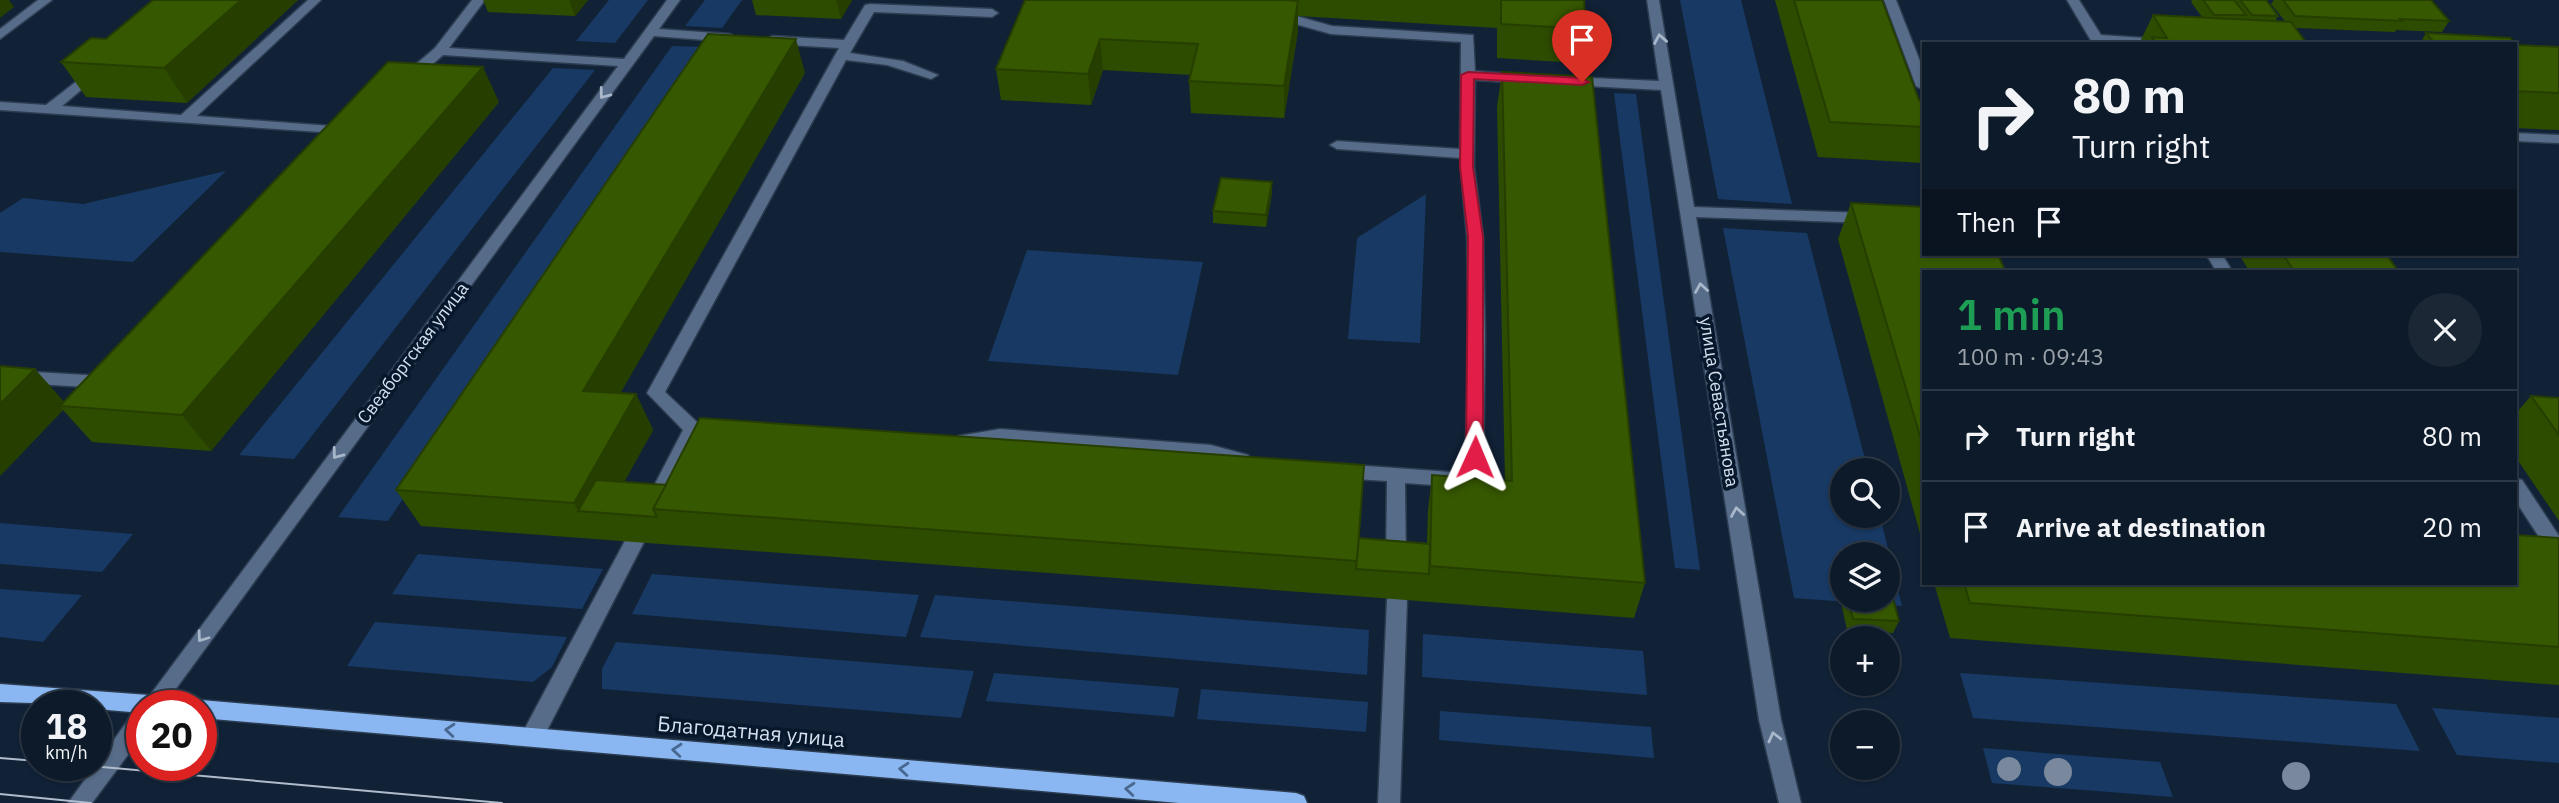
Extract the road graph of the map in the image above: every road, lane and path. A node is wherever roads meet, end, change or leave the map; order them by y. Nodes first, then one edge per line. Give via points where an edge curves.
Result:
1 (46, 0) edge
2 (315, 0) edge
3 (480, 0) edge
4 (674, 0) edge
5 (1653, 0) edge
6 (1890, 0) edge
7 (2073, 0) edge
8 (1260, 8) edge
9 (992, 13) dead end
10 (650, 32) junction
11 (0, 35) edge
12 (2098, 41) edge
13 (2123, 42) edge
14 (845, 50) junction
15 (440, 51) junction
16 (110, 59) edge
17 (627, 63) junction
18 (931, 75) dead end
19 (1468, 75) junction
20 (1922, 83) edge
21 (1668, 86) junction
22 (399, 87) edge
23 (0, 106) edge
24 (50, 109) junction
25 (184, 120) junction
26 (2517, 137) edge
27 (2559, 139) edge
28 (336, 144) edge
29 (1337, 145) dead end
30 (1468, 154) junction
31 (1689, 212) junction
32 (1883, 219) edge
33 (112, 374) edge
34 (0, 376) edge
35 (693, 429) junction
36 (733, 432) edge
37 (949, 443) edge
38 (1262, 466) edge
39 (1317, 470) edge
40 (1396, 475) junction
41 (2517, 488) edge
42 (650, 511) edge
43 (634, 542) edge
44 (2559, 552) edge
45 (2537, 560) edge
46 (2559, 562) edge
47 (1396, 569) edge
48 (1396, 600) edge
49 (163, 690) edge
50 (0, 693) edge
51 (126, 703) edge
52 (217, 710) edge
53 (531, 737) junction
54 (126, 740) edge
55 (79, 803) edge
56 (1296, 803) edge
57 (1389, 803) edge
58 (1790, 803) edge

1 - 11 street
2 - 25 street
3 - 15 street
4 - 10 street, Свеаборгская улица
21 -> 5 street, улица Севастьянова
6 - 20 street
7 - 12 street
8 - 19 street via 1331,30 1468,38
9 - 14 street via 870,8
10 - 14 street
10 - 17 street, Свеаборгская улица
12 - 13 street
14 - 18 street
14 - 35 street via 656,393
15 - 17 street
15 - 22 street
16 - 24 street
17 -> 49 street, Свеаборгская улица
19 - 21 street
19 - 30 street
21 - 31 street, улица Севастьянова
23 - 24 street
24 - 25 street
25 - 28 street via 354,126
26 - 27 street
29 - 30 street
30 - 40 street via 1475,237 1474,481
31 - 32 street
58 -> 31 street, улица Севастьянова via 1770,720
33 - 34 street via 104,383
35 - 36 street
35 - 42 street
37 - 38 street via 1000,436 1210,452
39 - 40 street
40 - 47 street
41 - 44 street
43 - 53 street
45 - 46 street
48 - 57 street
50 - 51 main road
53 -> 52 main road, Благодатная улица
56 -> 53 main road, Благодатная улица
54 - 55 street

